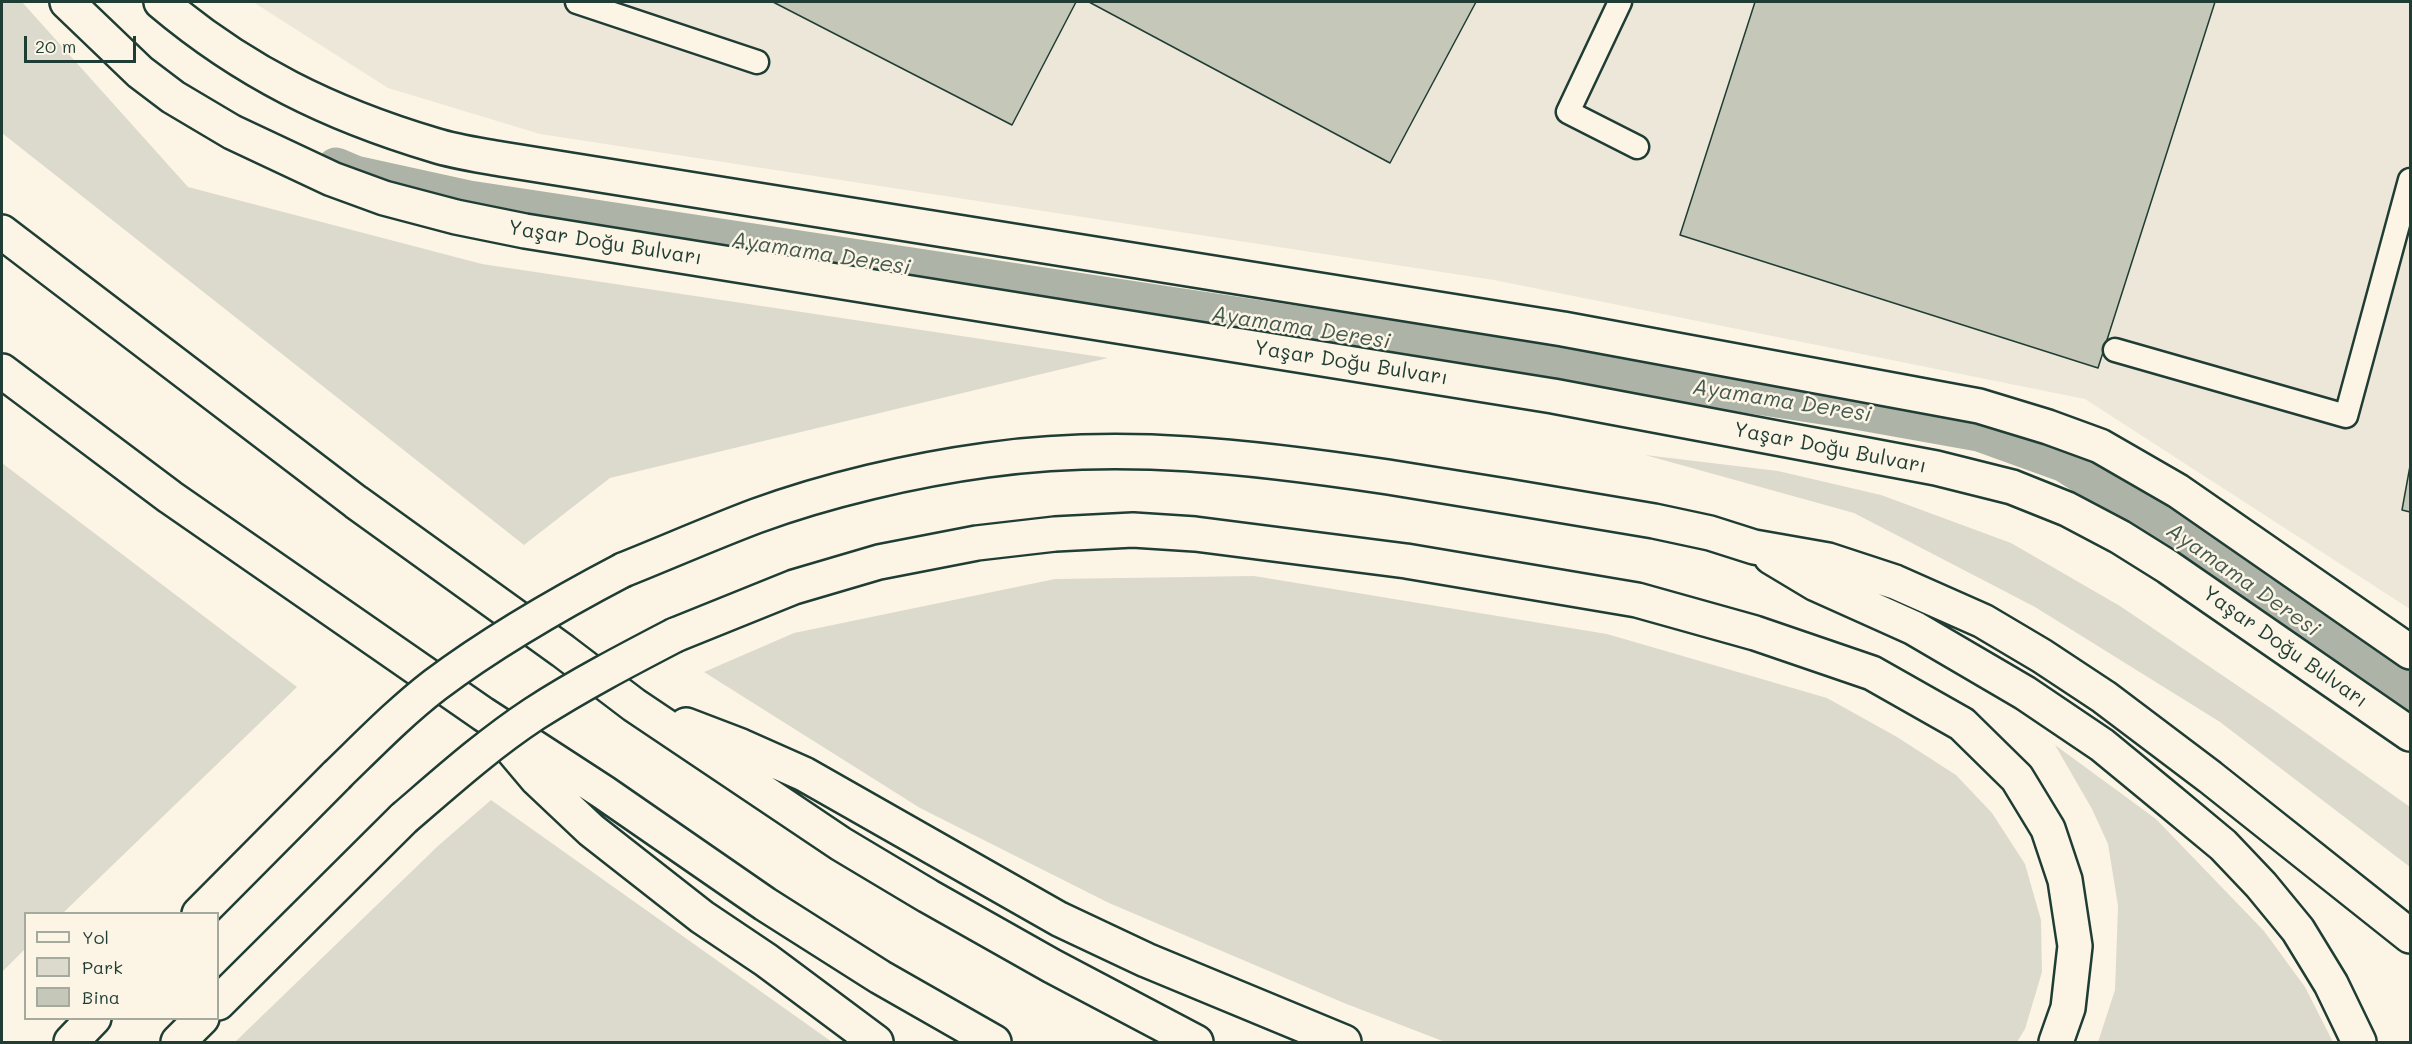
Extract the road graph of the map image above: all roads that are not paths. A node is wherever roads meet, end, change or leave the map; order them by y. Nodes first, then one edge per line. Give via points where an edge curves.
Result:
1 (67, 2) edge
2 (161, 2) edge
3 (577, 2) edge
4 (1620, 2) edge
5 (757, 62) dead end
6 (1637, 147) dead end
7 (2410, 180) edge
8 (2, 232) edge
9 (2115, 350) dead end
10 (2, 371) edge
11 (1754, 547) junction
12 (2410, 652) edge
13 (634, 705) junction
14 (483, 714) junction
15 (2410, 734) edge
16 (201, 912) edge
17 (2410, 936) edge
18 (219, 1002) edge
19 (92, 1020) edge
20 (200, 1020) edge
21 (71, 1042) edge
22 (178, 1042) edge
23 (876, 1042) edge
24 (994, 1042) edge
25 (1196, 1042) edge
26 (1344, 1042) edge
27 (2056, 1042) edge
28 (2359, 1042) edge

1 - 15 main road, Yaşar Doğu Bulvarı via 140,72 232,132 332,179 456,217 1553,396 1936,468 2012,487 2067,509 2120,537
2 - 12 main road via 266,77 368,124 436,146 1563,329 1989,409 2100,446 2178,491
3 - 5 lane
4 - 6 lane via 1568,112
7 - 9 lane via 2346,416
8 - 13 main road via 356,502
10 - 14 main road via 170,497
11 - 16 main road, bridge via 1654,521 1286,462 1137,450 987,460 901,476 757,516 624,570 490,646 393,720
11 - 17 main road via 1828,560 1895,582 1983,621 2104,698
11 - 28 main road via 1816,584 1914,628 2025,693 2102,745 2223,845 2261,885 2298,930 2331,984
13 - 25 main road via 918,891
13 - 26 main road via 804,774 1059,919 1146,960
14 - 23 main road via 537,779 591,830 693,910
14 - 24 main road via 765,904 880,977
18 - 27 main road, bridge via 404,818 468,763 534,714 675,635 794,587 879,562 977,543 1133,530 1195,534 1406,561 1637,600 1755,633 1872,673 1962,724 2017,778 2048,829 2065,880 2075,946 2068,1008
19 - 21 main road
20 - 22 main road

